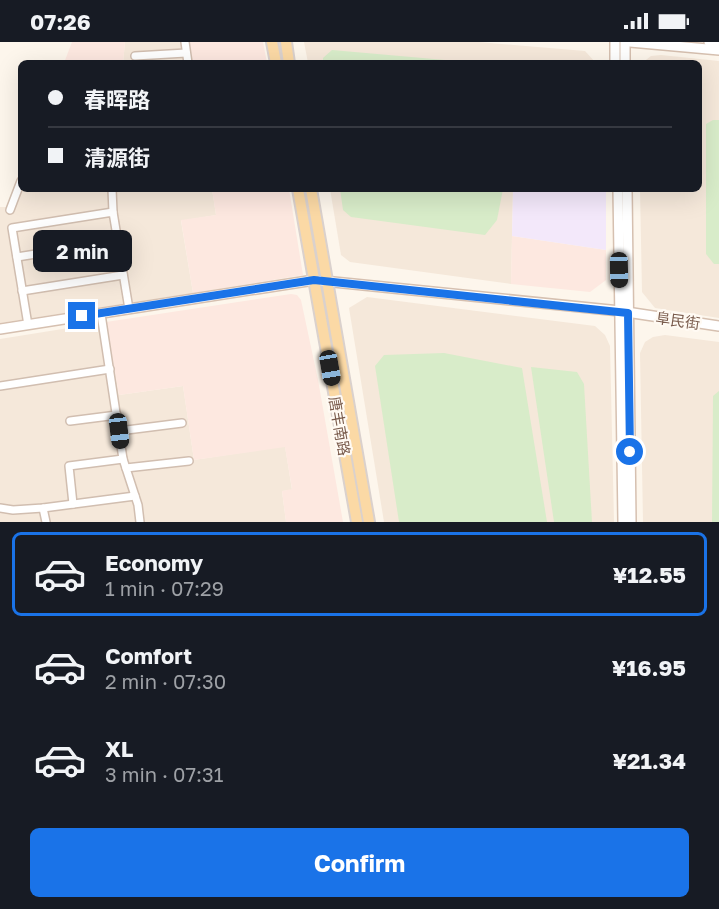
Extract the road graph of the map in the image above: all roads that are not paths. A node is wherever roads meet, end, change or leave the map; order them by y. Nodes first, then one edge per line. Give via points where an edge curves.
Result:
1 (185, 42) edge
2 (272, 42) edge
3 (286, 42) edge
4 (615, 42) edge
5 (627, 42) edge
6 (709, 42) edge
7 (719, 43) edge
8 (719, 50) edge
9 (186, 53) junction
10 (135, 56) dead end
11 (187, 60) edge
12 (275, 60) edge
13 (289, 60) edge
14 (615, 60) edge
15 (625, 60) edge
16 (18, 189) edge
17 (112, 192) edge
18 (299, 192) edge
19 (312, 192) edge
20 (618, 192) edge
21 (627, 192) edge
22 (10, 210) dead end
23 (113, 212) junction
24 (118, 241) junction
25 (16, 257) junction
26 (123, 275) junction
27 (314, 280) junction
28 (327, 280) junction
29 (22, 291) junction
30 (129, 309) junction
31 (624, 312) junction
32 (101, 314) junction
33 (28, 325) junction
34 (719, 326) edge
35 (0, 329) edge
36 (110, 369) junction
37 (0, 386) edge
38 (117, 415) junction
39 (70, 421) dead end
40 (182, 423) dead end
41 (119, 431) junction
42 (123, 459) junction
43 (189, 461) dead end
44 (126, 468) junction
45 (135, 496) junction
46 (74, 504) junction
47 (0, 508) edge
48 (43, 508) junction
49 (46, 522) edge
50 (140, 522) edge
51 (357, 522) edge
52 (369, 522) edge
53 (623, 522) edge
54 (631, 522) edge

1 - 9 street
2 - 12 main road
3 - 13 main road
4 - 14 street
5 - 8 street
5 - 15 street
6 - 7 street
9 - 10 street
9 - 11 street
16 - 22 street
17 - 23 street
18 - 27 main road, 唐丰南路
19 - 28 main road, 唐丰南路
20 - 31 street
21 - 31 street
23 - 24 street
23 - 25 street via 12,228
24 - 25 street
24 - 26 street
25 - 29 street
26 - 29 street
26 - 30 street
27 - 28 street, 阜民街
27 - 30 street, 阜民街
27 - 51 main road, 唐丰南路
28 - 31 street, 阜民街
28 - 52 main road, 唐丰南路
29 - 33 street
30 - 32 street, 阜民街
31 - 34 street, 阜民街
31 - 53 street
31 - 54 street
32 - 33 street, 阜民街
32 - 36 street
33 - 35 street, 阜民街
36 - 37 street
36 - 38 street
38 - 39 street
38 - 41 street
40 - 41 street
41 - 42 street
42 - 44 street
42 - 46 street via 69,466
43 - 44 street
44 - 45 street
45 - 46 street
45 - 50 street
46 - 48 street
47 - 48 street
48 - 49 street

